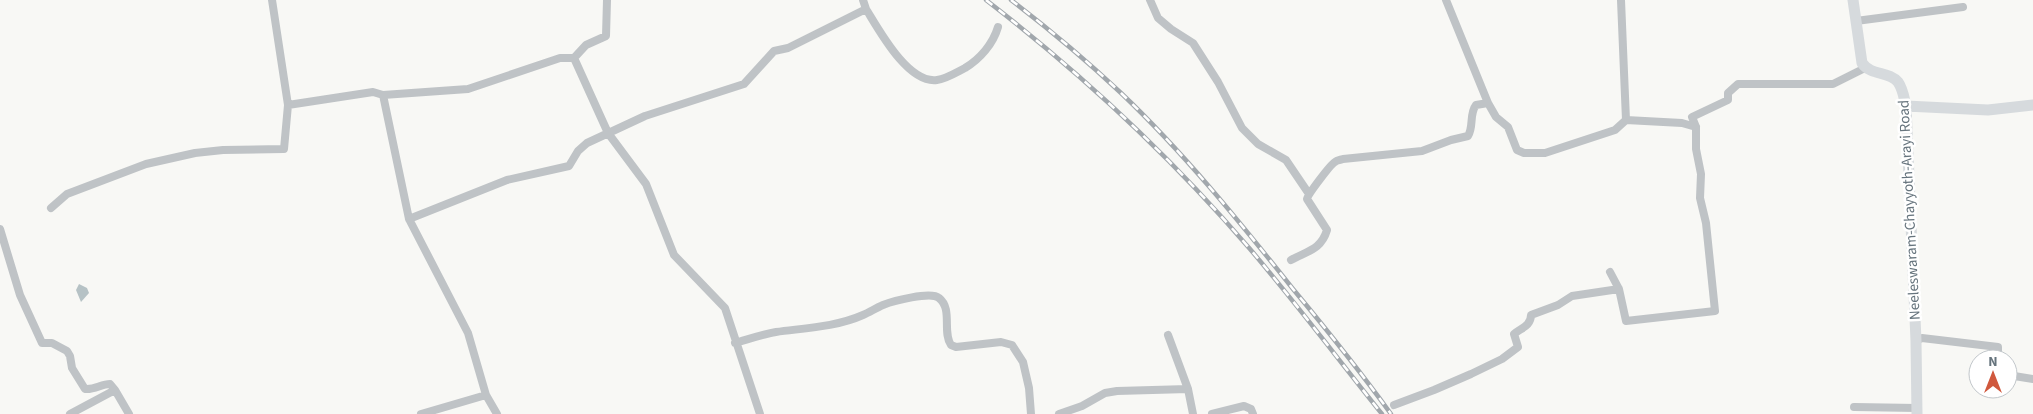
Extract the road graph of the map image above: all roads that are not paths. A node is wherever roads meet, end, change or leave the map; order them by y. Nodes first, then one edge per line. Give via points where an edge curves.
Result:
1 (272, 0) edge
2 (607, 0) edge
3 (863, 0) edge
4 (1150, 0) edge
5 (1446, 0) edge
6 (1621, 0) edge
7 (1853, 0) edge
8 (1964, 7) dead end
9 (866, 9) junction
10 (1856, 21) junction
11 (998, 27) dead end
12 (574, 58) junction
13 (1866, 68) junction
14 (383, 96) junction
15 (1488, 103) junction
16 (288, 105) junction
17 (2033, 105) edge
18 (1906, 106) junction
19 (1626, 120) junction
20 (1696, 126) junction
21 (608, 134) junction
22 (1309, 194) junction
23 (51, 208) dead end
24 (409, 219) junction
25 (0, 230) edge
26 (1291, 260) dead end
27 (1610, 272) dead end
28 (1619, 289) junction
29 (1168, 335) dead end
30 (1916, 341) junction
31 (735, 342) junction
32 (1998, 349) edge
33 (2018, 377) edge
34 (2033, 379) edge
35 (1188, 389) junction
36 (116, 390) junction
37 (486, 395) junction
38 (1394, 405) dead end
39 (1854, 407) dead end
40 (1917, 411) edge
41 (70, 414) edge
42 (129, 414) edge
43 (421, 414) edge
44 (497, 414) edge
45 (760, 414) edge
46 (1031, 414) edge
47 (1059, 414) edge
48 (1192, 414) edge
49 (1212, 414) edge
50 (1253, 414) edge

1 - 16 street
2 - 12 street via 606,36 586,44
3 - 9 street
4 - 22 street via 1158,18 1193,43 1242,128 1258,144 1286,160
5 - 15 street
6 - 19 street
7 - 10 main road
8 - 10 street
9 - 11 street via 908,67 918,77 936,80 976,61 996,36
9 - 21 street via 788,48 774,51 744,84 645,116
10 - 13 main road via 1861,59
12 - 14 street via 560,58 468,89
12 - 21 street
13 - 18 main road, Neeleswaram-Chayyoth-Arayi Road via 1899,83
13 - 20 street via 1833,84 1738,84 1728,93 1728,100 1692,117
14 - 16 street via 373,92
14 - 24 street
15 - 19 street via 1496,117 1508,127 1517,150 1524,153 1545,153 1615,130
15 - 22 street via 1472,109 1472,130 1468,136 1422,151 1334,162
16 - 23 street via 284,150 213,151 146,164 67,194
17 - 18 main road via 1988,110
18 - 30 main road, Neeleswaram-Chayyoth-Arayi Road
19 - 20 street
20 - 28 street via 1700,198 1706,223 1715,311 1626,321
21 - 24 street via 587,143 570,166 507,180
21 - 31 street via 642,176 674,255 725,308
22 - 26 street via 1307,199 1327,230 1318,247
24 - 37 street via 468,333
25 - 36 street via 20,295 42,343 52,342 67,351 72,368 85,389 94,390 110,384
27 - 28 street
28 - 38 street via 1572,296 1531,315 1527,326 1514,334 1518,347 1502,359
29 - 35 street
30 - 32 street via 1922,338
30 - 40 main road, Neeleswaram-Chayyoth-Arayi Road
31 - 45 street
31 - 46 street via 845,321 885,304 930,294 944,305 951,345 1001,342 1012,345 1023,362
33 - 34 street
35 - 47 street via 1105,393
35 - 48 street
36 - 41 street
36 - 42 street
37 - 43 street
37 - 44 street
39 - 40 street
49 - 50 street via 1244,406

